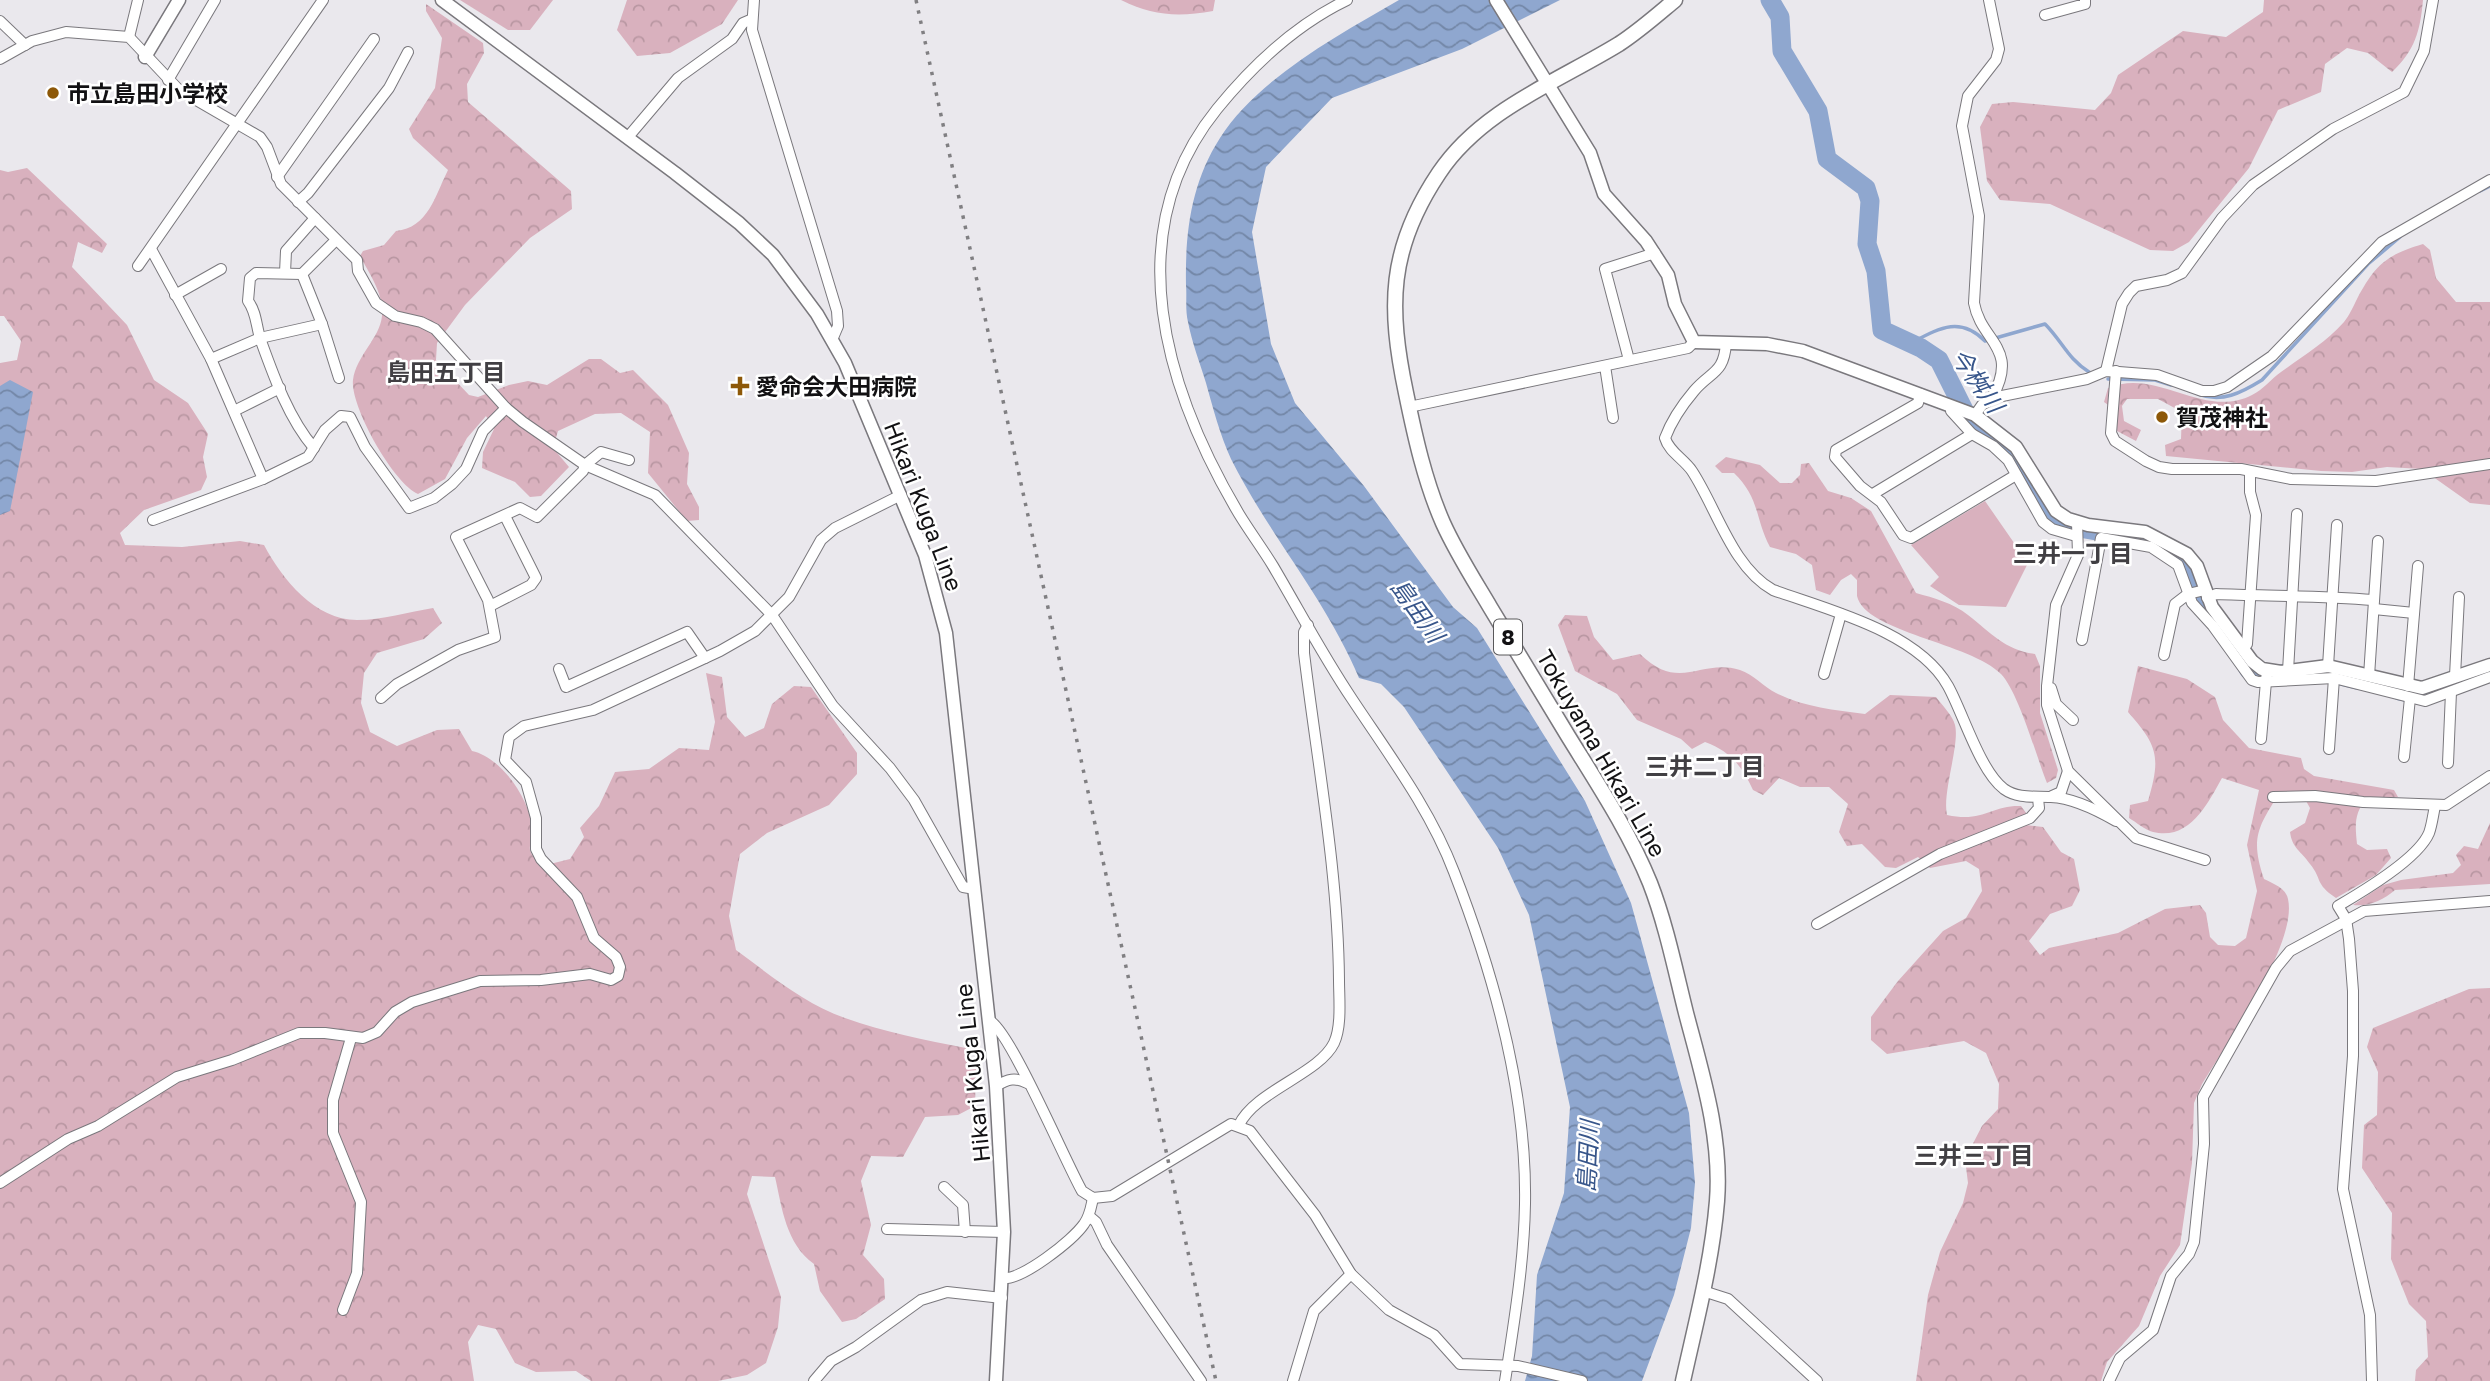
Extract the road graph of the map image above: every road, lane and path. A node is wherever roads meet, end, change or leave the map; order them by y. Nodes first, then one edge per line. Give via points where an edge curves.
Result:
1 (138, 0) edge
2 (179, 0) edge
3 (215, 0) edge
4 (323, 0) edge
5 (442, 0) edge
6 (754, 0) edge
7 (1347, 0) edge
8 (1496, 0) edge
9 (1675, 0) edge
10 (1989, 0) edge
11 (2085, 0) edge
12 (2433, 0) edge
13 (2045, 15) dead end
14 (750, 20) junction
15 (0, 21) edge
16 (128, 37) junction
17 (374, 39) dead end
18 (25, 45) junction
19 (408, 52) dead end
20 (145, 57) junction
21 (0, 59) edge
22 (1546, 77) junction
23 (168, 80) junction
24 (238, 122) junction
25 (628, 137) junction
26 (277, 177) junction
27 (2490, 180) edge
28 (298, 202) junction
29 (315, 218) junction
30 (335, 240) junction
31 (151, 249) junction
32 (1655, 253) junction
33 (138, 266) dead end
34 (221, 269) dead end
35 (285, 273) junction
36 (302, 274) junction
37 (176, 295) junction
38 (322, 324) junction
39 (260, 338) junction
40 (832, 340) junction
41 (1693, 342) junction
42 (1726, 343) junction
43 (211, 359) junction
44 (1629, 360) junction
45 (1605, 366) junction
46 (2111, 371) junction
47 (339, 379) dead end
48 (280, 388) junction
49 (1920, 394) junction
50 (1992, 398) junction
51 (1951, 406) junction
52 (1409, 407) junction
53 (506, 408) junction
54 (234, 411) junction
55 (1975, 415) junction
56 (1613, 418) dead end
57 (1972, 434) junction
58 (314, 448) junction
59 (629, 460) dead end
60 (2490, 464) edge
61 (585, 465) junction
62 (2250, 472) junction
63 (2016, 475) junction
64 (263, 479) junction
65 (1873, 494) junction
66 (901, 495) junction
67 (2297, 513) dead end
68 (505, 516) junction
69 (153, 520) dead end
70 (2077, 522) junction
71 (2337, 525) dead end
72 (2076, 536) junction
73 (2378, 541) dead end
74 (2078, 555) junction
75 (2098, 558) junction
76 (2418, 566) dead end
77 (2188, 594) junction
78 (2206, 594) junction
79 (2251, 596) junction
80 (2291, 596) junction
81 (2333, 597) junction
82 (2459, 597) dead end
83 (2374, 605) junction
84 (489, 606) junction
85 (2414, 613) junction
86 (1841, 614) junction
87 (772, 615) junction
88 (1308, 625) junction
89 (2082, 640) dead end
90 (2244, 648) junction
91 (2164, 655) dead end
92 (705, 658) junction
93 (2490, 665) edge
94 (559, 669) dead end
95 (2288, 671) junction
96 (2331, 672) junction
97 (1824, 674) dead end
98 (2369, 676) junction
99 (2455, 676) junction
100 (2266, 677) junction
101 (2490, 677) edge
102 (2047, 686) junction
103 (2409, 692) junction
104 (2451, 692) junction
105 (381, 698) dead end
106 (2073, 720) dead end
107 (2261, 739) dead end
108 (2329, 749) dead end
109 (2404, 757) dead end
110 (2448, 763) dead end
111 (2068, 771) junction
112 (2490, 776) edge
113 (2052, 797) junction
114 (2273, 797) dead end
115 (2038, 798) junction
116 (2435, 806) junction
117 (2116, 821) junction
118 (2205, 860) dead end
119 (975, 889) junction
120 (2490, 901) edge
121 (2346, 919) junction
122 (1817, 924) dead end
123 (990, 1021) junction
124 (351, 1038) junction
125 (1028, 1083) junction
126 (996, 1086) junction
127 (1239, 1125) junction
128 (0, 1183) edge
129 (944, 1187) dead end
130 (1093, 1198) junction
131 (1089, 1216) junction
132 (887, 1229) dead end
133 (1004, 1231) junction
134 (965, 1232) junction
135 (1351, 1274) junction
136 (1003, 1278) junction
137 (1703, 1291) junction
138 (1002, 1298) junction
139 (343, 1310) dead end
140 (1513, 1365) junction
141 (814, 1381) edge
142 (996, 1381) edge
143 (1201, 1381) edge
144 (1293, 1381) edge
145 (1505, 1381) edge
146 (1582, 1381) edge
147 (1683, 1381) edge
148 (1817, 1381) edge
149 (2109, 1381) edge
150 (2372, 1381) edge

1 - 16 street
2 - 20 main road
3 - 23 street
4 - 24 street
5 - 25 main road, Hikari Kuga Line
6 - 14 street
7 - 88 street via 1270,54 1206,123 1172,190 1160,264 1168,351 1194,425 1239,513
8 - 22 main road
9 - 22 main road, Tokuyama Hikari Line / 8 via 1621,42
10 - 50 street via 1999,50 1968,96 1962,126 1979,216 1976,316 1999,346 2002,362
11 - 13 street via 2085,4
12 - 46 street via 2424,51 2404,92 2333,130 2253,185 2182,273 2136,286 2122,304
14 - 25 street via 732,39 678,78
14 - 40 street via 837,311 838,326
15 - 18 street
16 - 18 street via 66,32
16 - 20 street
17 - 26 street
18 - 21 street
19 - 28 street via 389,88
20 - 23 street
22 - 32 main road via 1590,153 1604,194
22 - 52 main road, Tokuyama Hikari Line / 8 via 1464,143 1441,168 1405,237 1393,304
23 - 24 street
24 - 26 street via 260,137
24 - 31 street
25 - 40 main road, Hikari Kuga Line via 773,255
26 - 28 street
27 - 46 street via 2382,242 2272,356 2227,387 2202,391 2157,375
28 - 29 street
29 - 30 street
29 - 35 street via 286,251
30 - 36 street
30 - 53 street via 357,260 358,271 376,303 395,316 435,329
31 - 33 street
31 - 37 street
32 - 41 main road
32 - 44 street via 1605,269
34 - 37 street
35 - 36 street
35 - 39 street via 256,273 250,278 248,301 254,308
36 - 38 street
37 - 43 street
38 - 39 street
38 - 47 street
39 - 43 street
39 - 48 street
40 - 66 main road, Hikari Kuga Line
41 - 42 main road
41 - 44 street via 1688,348
42 - 49 main road via 1803,351
42 - 86 street via 1719,371 1692,394 1668,430 1667,446 1691,469 1741,560 1764,584
43 - 54 street
44 - 45 street
45 - 52 street
45 - 56 street
46 - 50 street
46 - 62 street via 2115,441 2159,467
48 - 54 street
48 - 58 street via 302,435
49 - 51 main road
49 - 65 street via 1917,403 1836,450 1835,457
50 - 55 street
51 - 55 main road
51 - 57 street
52 - 137 main road, Tokuyama Hikari Line / 8 via 1443,523 1621,824 1654,896 1711,1112 1716,1150 1717,1198
53 - 58 street via 483,432 466,469 453,484 409,508 365,447 350,417 341,416
53 - 61 street
54 - 64 street
55 - 70 main road via 2016,447 2056,511
57 - 63 street via 1993,446
57 - 65 street
58 - 64 street via 308,457
59 - 61 street via 601,452
60 - 62 street via 2376,481 2291,479
61 - 68 street via 537,517 520,508
61 - 87 street via 655,495
62 - 79 street via 2256,515
63 - 65 street via 1911,538 1903,536
63 - 72 street via 2043,522
64 - 69 street
66 - 87 street via 835,528 821,540 789,597
66 - 119 main road, Hikari Kuga Line via 931,574 946,633
67 - 80 street
68 - 84 street via 536,578
68 - 84 street via 456,537
70 - 72 street
70 - 78 main road via 2145,532 2177,546 2197,566
71 - 81 street
72 - 74 street
73 - 83 street
74 - 75 street
74 - 102 street via 2056,605
75 - 77 street via 2101,538 2151,547 2178,565
75 - 89 street
76 - 85 street
77 - 78 street
77 - 91 street via 2175,604
77 - 100 street via 2252,680
78 - 79 street
78 - 90 main road
79 - 80 street
79 - 90 street
80 - 81 street
80 - 95 street
81 - 83 street
81 - 96 street
82 - 99 street
83 - 85 street
83 - 98 street
84 - 105 street via 495,637 458,650
85 - 103 street
86 - 97 street
86 - 115 street via 1926,656 1947,684 1989,770 2004,789
87 - 92 street via 755,631
87 - 119 street via 833,706 914,800 963,887
88 - 127 street via 1304,653 1339,922 1335,1041 1304,1071 1245,1112
88 - 140 street via 1436,833 1465,904 1505,1035 1516,1092 1525,1206
90 - 100 main road
92 - 94 street via 687,632 566,687
92 - 124 street via 593,710 516,729 505,750 509,766 526,782 541,859 577,897 594,938 616,957 618,976 611,980 571,974 541,980 480,981 412,1002 377,1032
93 - 99 main road
95 - 96 main road
95 - 100 main road
96 - 98 main road
96 - 100 street via 2316,677
96 - 103 street
96 - 108 street
98 - 103 main road
99 - 103 main road
100 - 107 street
101 - 104 street
102 - 106 street via 2056,704
102 - 111 street via 2047,705
103 - 104 street via 2425,701
103 - 109 street
104 - 110 street
111 - 113 street via 2061,792
111 - 117 street
112 - 116 street via 2457,801
113 - 115 street
113 - 117 street
114 - 116 street
115 - 122 street via 2039,808 2030,818 1940,854
116 - 121 street via 2428,835 2419,847 2338,906
117 - 118 street via 2136,838
119 - 123 main road, Hikari Kuga Line
120 - 121 street via 2389,907
121 - 149 street via 2290,951 2208,1084 2203,1097 2204,1143 2194,1242 2171,1276 2152,1330 2120,1358
121 - 150 street via 2353,1056 2343,1189 2370,1315
123 - 125 street via 997,1024
123 - 126 main road, Hikari Kuga Line
124 - 128 street via 299,1033 177,1077
124 - 139 street via 333,1100 334,1133 361,1202 357,1273
125 - 126 street via 1007,1080
125 - 130 street via 1082,1191
126 - 133 main road, Hikari Kuga Line
127 - 130 street via 1231,1124 1112,1196
127 - 135 street via 1250,1131 1315,1215
129 - 134 street via 963,1205
130 - 131 street
131 - 136 street via 1062,1245 1019,1275
131 - 143 street
132 - 134 street
133 - 134 street
133 - 136 main road, Hikari Kuga Line
135 - 140 street via 1389,1310 1428,1329 1460,1364
135 - 144 street via 1314,1311
136 - 138 main road, Hikari Kuga Line
137 - 147 main road, Tokuyama Hikari Line / 8
137 - 148 street via 1728,1299
138 - 141 street via 947,1292 921,1300 831,1361
138 - 142 main road, Hikari Kuga Line
140 - 145 street
140 - 146 street

